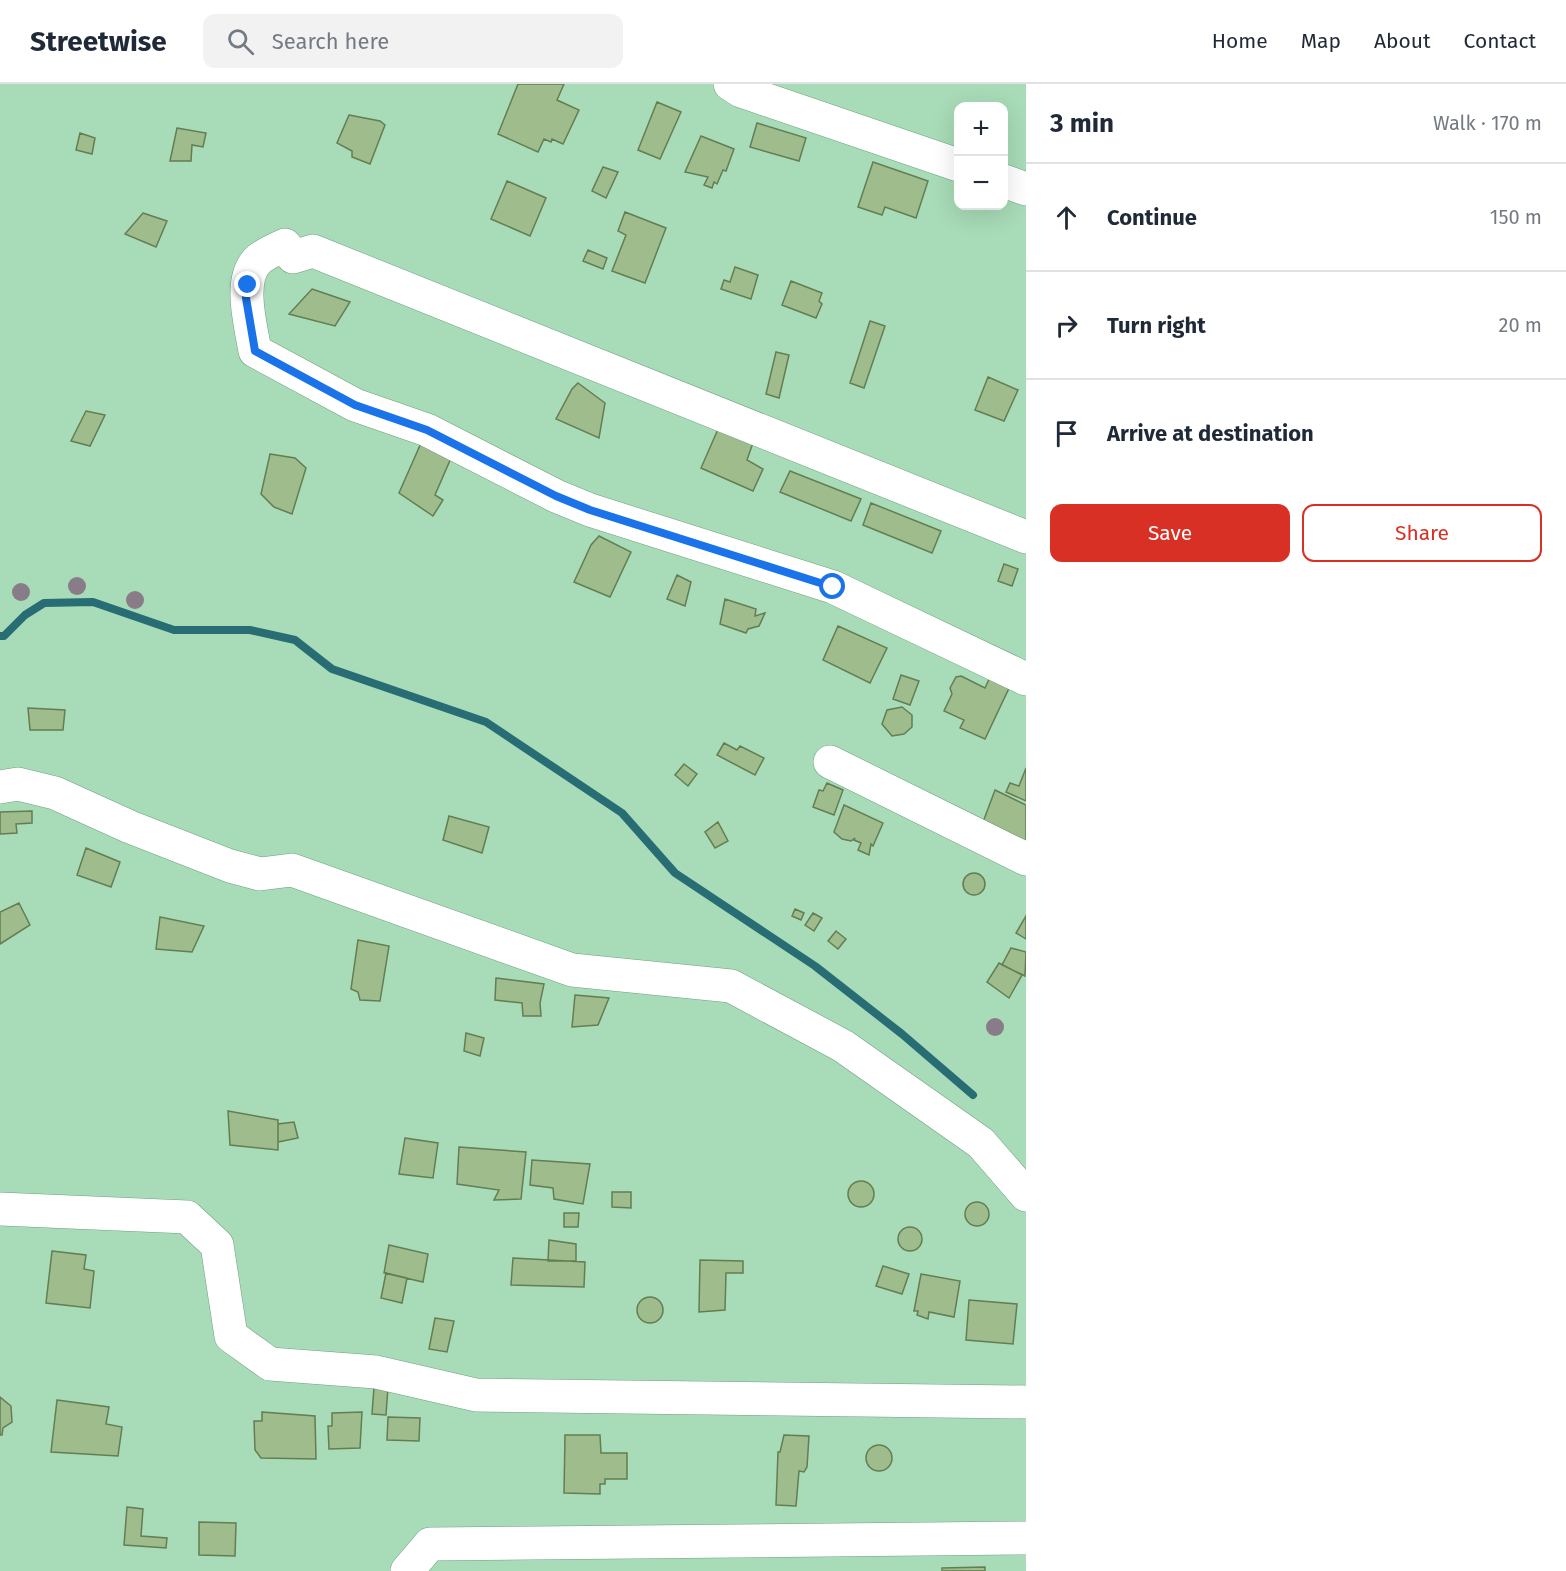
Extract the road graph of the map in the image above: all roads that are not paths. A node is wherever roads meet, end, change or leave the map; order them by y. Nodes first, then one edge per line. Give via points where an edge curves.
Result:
1 (730, 84) edge
2 (954, 164) edge
3 (1008, 182) edge
4 (1026, 189) edge
5 (1026, 537) edge
6 (1026, 679) edge
7 (830, 762) dead end
8 (0, 787) edge
9 (1026, 859) edge
10 (1026, 1195) edge
11 (0, 1209) edge
12 (1026, 1402) edge
13 (1026, 1538) edge
14 (407, 1571) edge

1 - 2 street via 741,92
3 - 4 street
5 - 6 street via 313,252 293,257 285,245 253,267 246,298 255,351 355,405 427,430 590,510 833,587
7 - 9 street
8 - 10 street via 18,784 55,793 230,866 260,874 292,870 572,970 731,986 843,1046 953,1123 981,1143
11 - 12 street via 187,1217 217,1245 231,1336 270,1364 376,1372 476,1395
13 - 14 street via 430,1544

